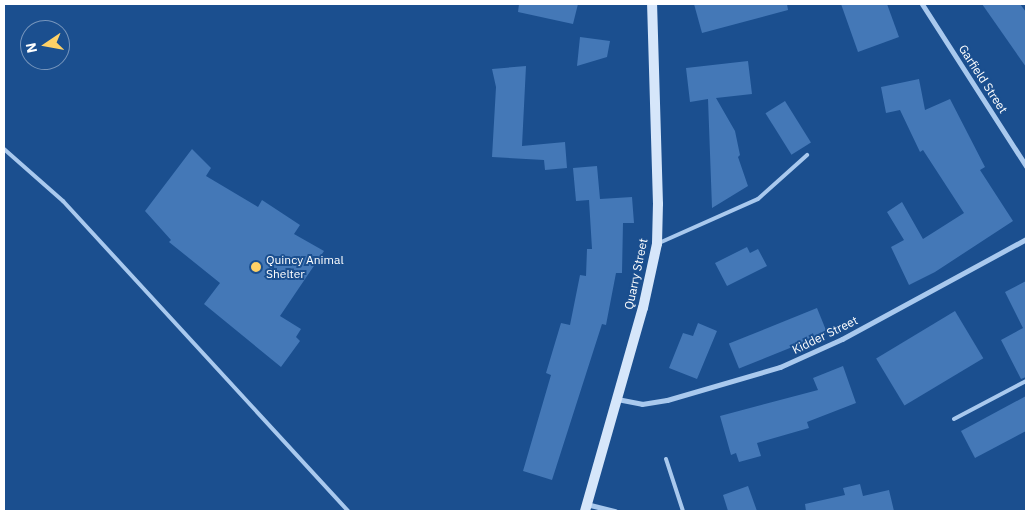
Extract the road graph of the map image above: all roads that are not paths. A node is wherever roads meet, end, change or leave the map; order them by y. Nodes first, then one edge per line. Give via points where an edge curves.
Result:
1 (652, 4) edge
2 (922, 4) edge
3 (4, 149) edge
4 (807, 155) dead end
5 (1026, 166) edge
6 (1026, 239) edge
7 (656, 244) junction
8 (1026, 381) edge
9 (616, 399) junction
10 (954, 419) dead end
11 (666, 459) dead end
12 (586, 508) edge
13 (348, 511) edge
14 (615, 511) edge
15 (683, 511) edge

1 - 7 main road, Quarry Street via 658,204
2 - 5 street, Garfield Street
3 - 13 lane via 63,201
4 - 7 lane via 758,199
6 - 9 street, Kidder Street via 842,339 780,367 667,400 642,404
7 - 9 main road, Quarry Street via 647,293
8 - 10 lane
9 - 12 main road, Quarry Street
11 - 15 lane
12 - 14 street

